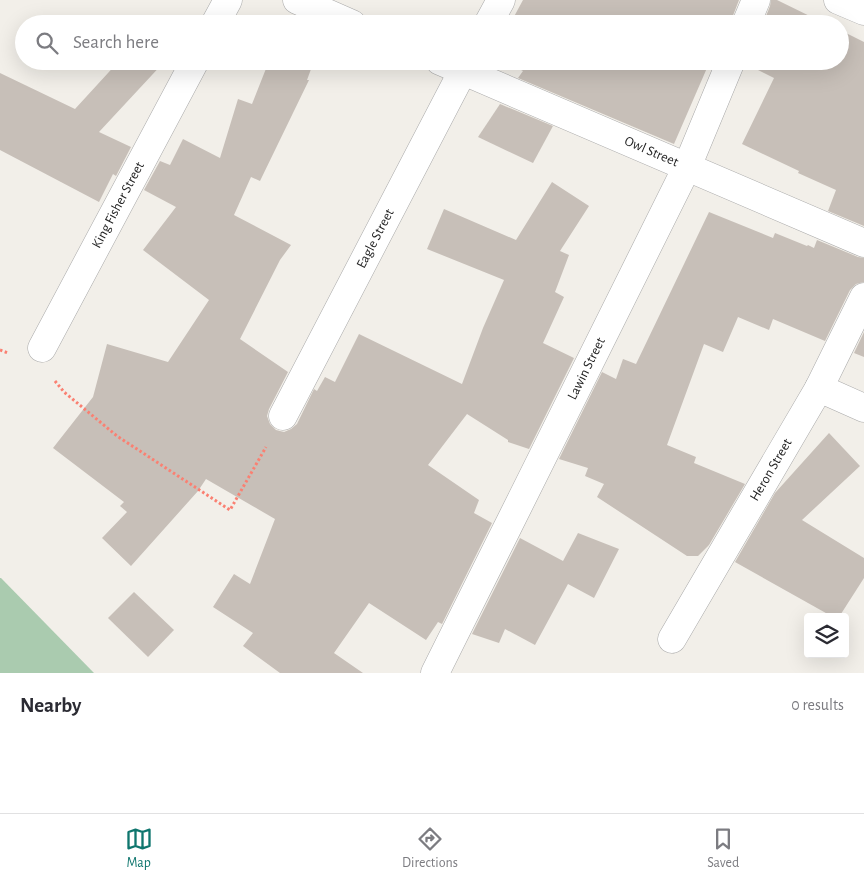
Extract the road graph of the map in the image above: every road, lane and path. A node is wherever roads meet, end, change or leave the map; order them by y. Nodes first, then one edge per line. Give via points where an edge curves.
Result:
1 (228, 0) edge
2 (297, 0) edge
3 (501, 0) edge
4 (756, 0) edge
5 (838, 0) edge
6 (864, 11) edge
7 (220, 15) edge
8 (331, 15) edge
9 (493, 15) edge
10 (750, 15) edge
11 (190, 70) edge
12 (455, 70) edge
13 (468, 70) edge
14 (727, 70) edge
15 (687, 167) junction
16 (864, 243) edge
17 (864, 296) edge
18 (42, 348) joint
19 (819, 388) junction
20 (864, 408) edge
21 (283, 416) joint
22 (672, 639) dead end
23 (435, 673) edge

1 - 7 street
2 - 8 street
3 - 9 street
4 - 10 street
5 - 6 street
11 - 18 street, King Fisher Street
12 - 21 street, Eagle Street
13 - 15 street, Owl Street
14 - 15 street, Lawin Street
15 - 16 street, Owl Street
15 - 23 street, Lawin Street
17 - 19 street, Heron Street
18 - 21 path via 42,365 64,392 117,436 230,510
19 - 20 street
19 - 22 street, Heron Street

